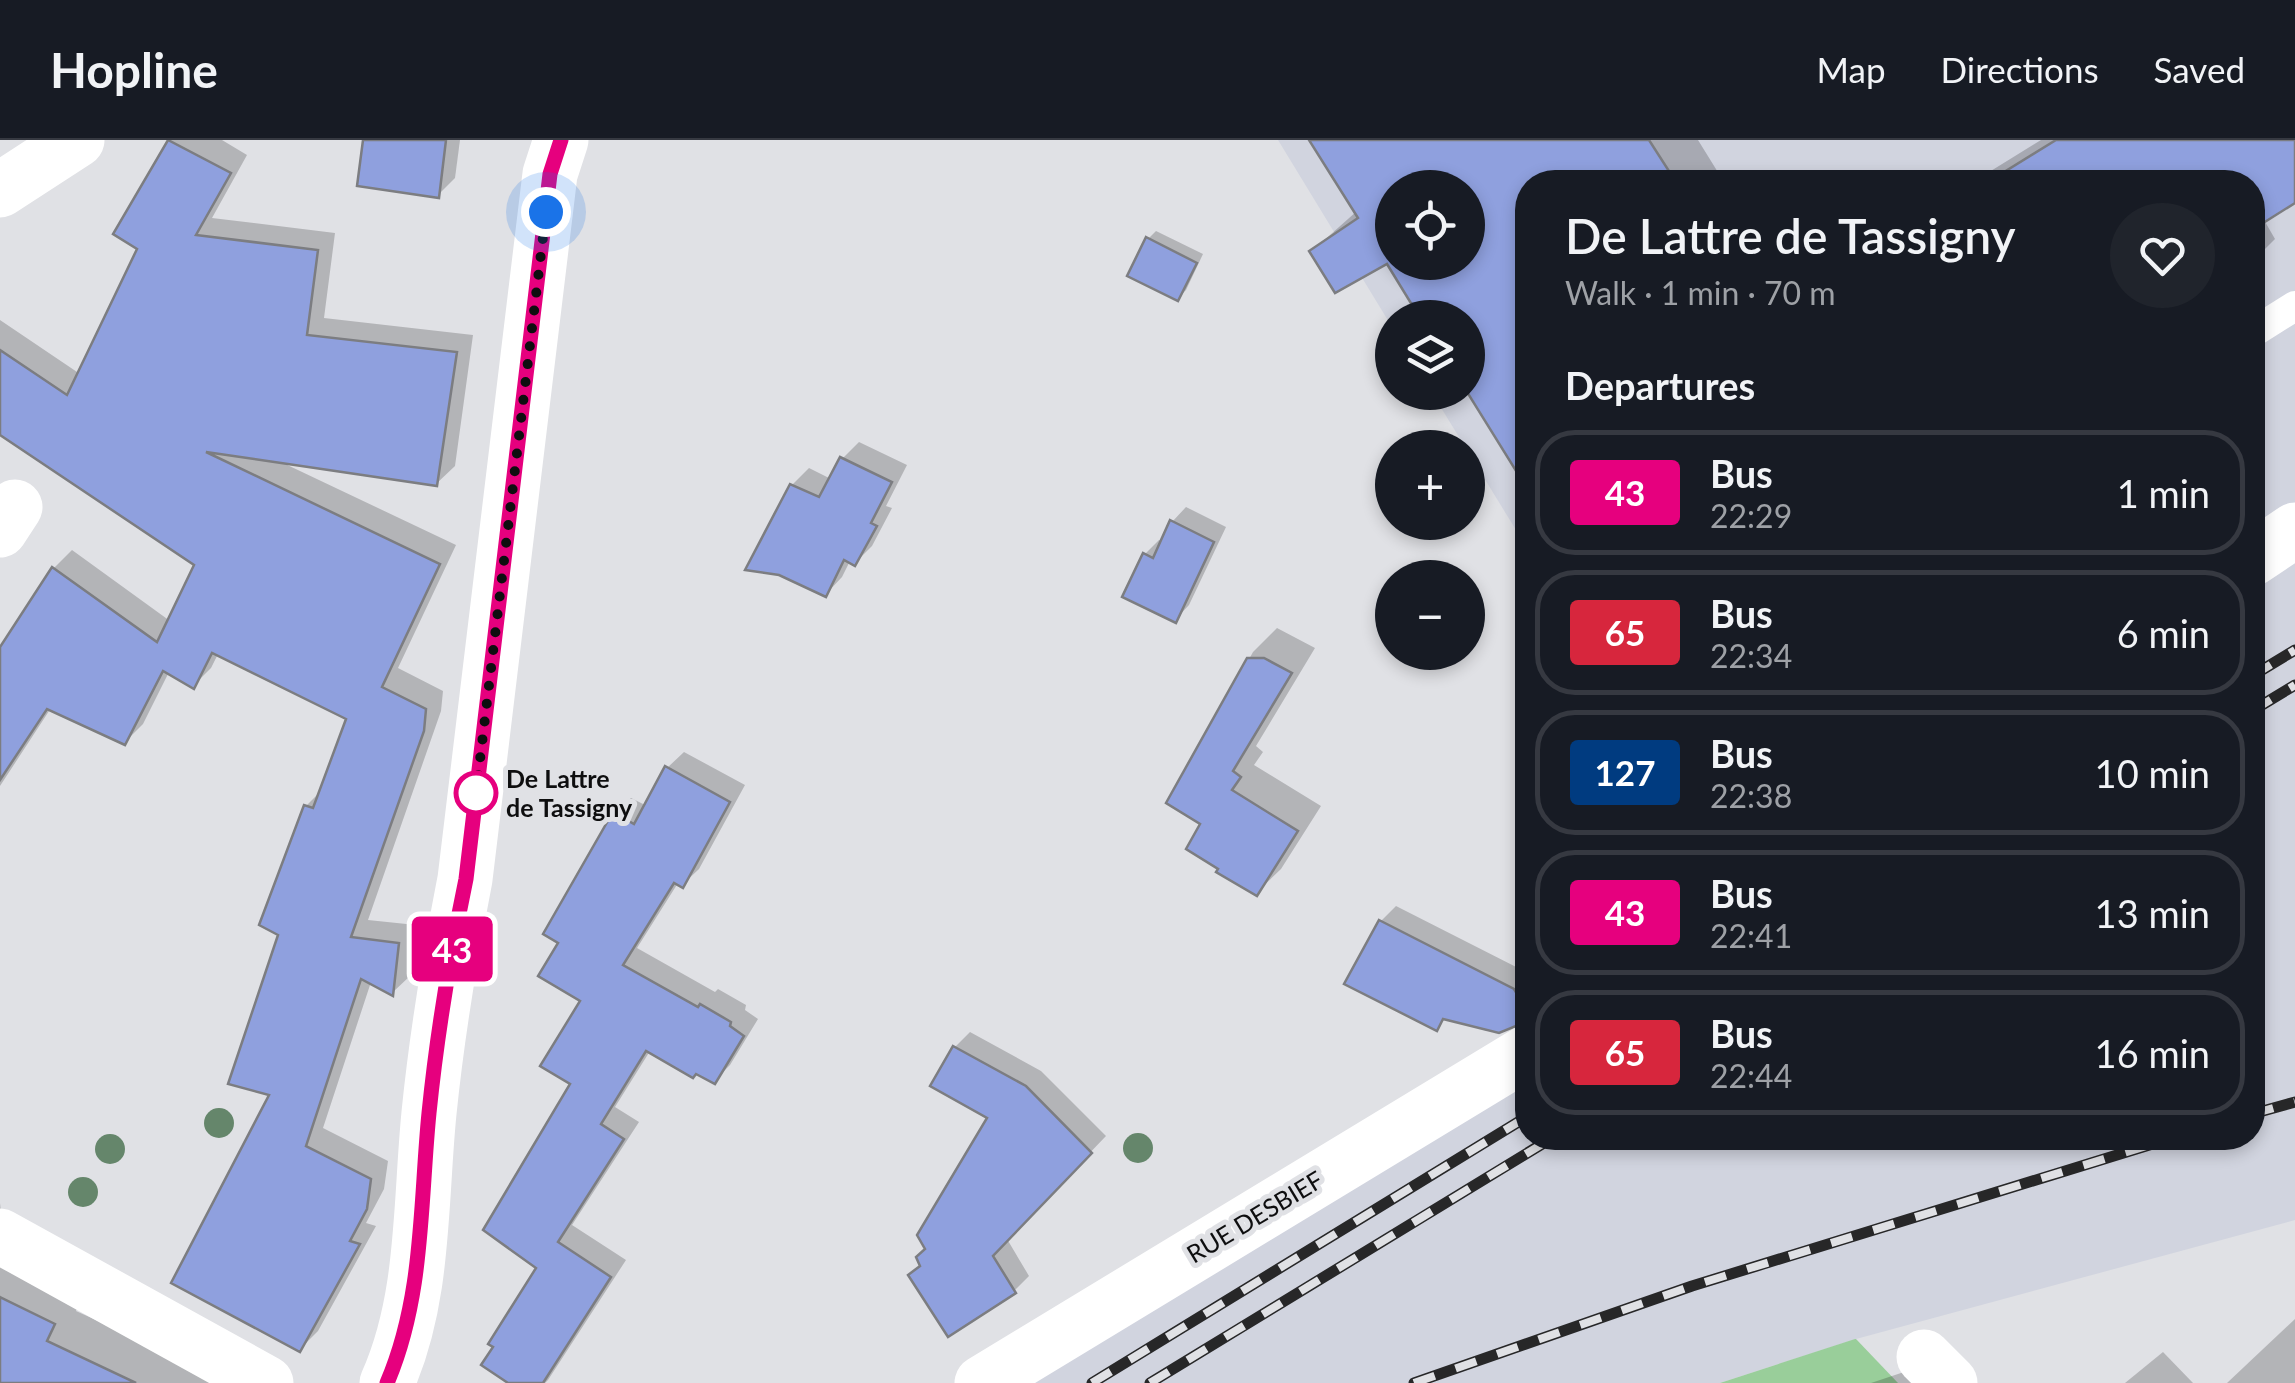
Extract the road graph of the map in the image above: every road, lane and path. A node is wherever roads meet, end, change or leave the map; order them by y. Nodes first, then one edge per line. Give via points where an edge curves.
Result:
1 (77, 140) edge
2 (561, 140) edge
3 (0, 190) edge
4 (2295, 306) edge
5 (2265, 325) edge
6 (2295, 530) edge
7 (2265, 550) edge
8 (1515, 1060) edge
9 (0, 1236) edge
10 (266, 1383) edge
11 (387, 1383) edge
12 (982, 1383) edge

1 - 3 main road
2 - 11 main road via 550,174 466,879 443,998 420,1246
4 - 5 lane
6 - 7 main road
8 - 12 main road, RUE DESBIEF
9 - 10 main road

